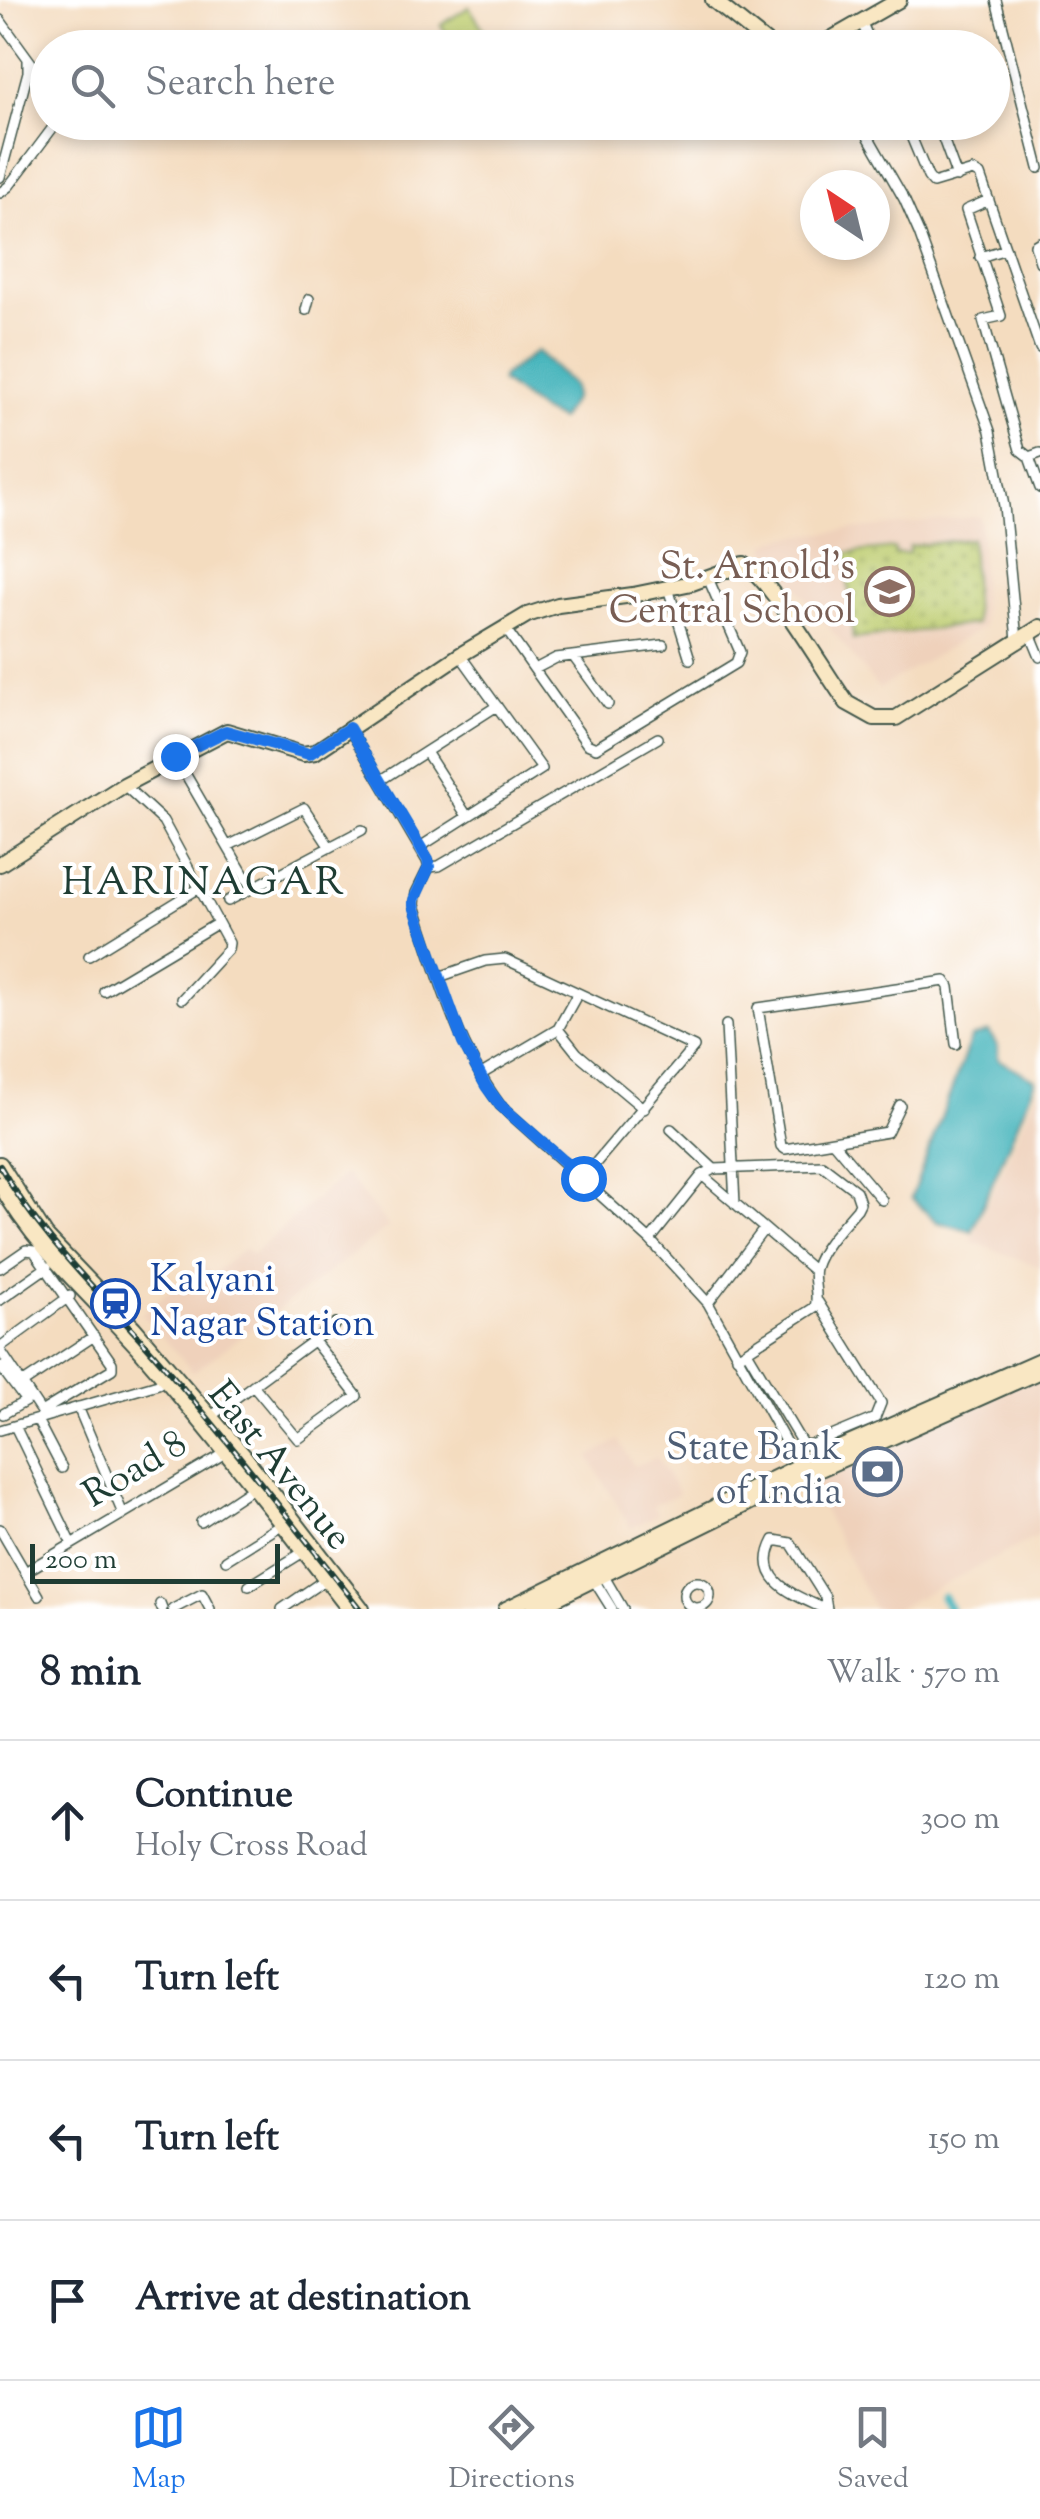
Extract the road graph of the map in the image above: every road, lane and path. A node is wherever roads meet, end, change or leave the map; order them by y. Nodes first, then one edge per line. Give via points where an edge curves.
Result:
1 (714, 0) edge
2 (898, 0) edge
3 (996, 0) edge
4 (0, 20) edge
5 (862, 21) junction
6 (752, 30) edge
7 (846, 30) edge
8 (865, 30) edge
9 (1004, 30) edge
10 (1010, 56) edge
11 (28, 60) junction
12 (30, 63) edge
13 (43, 140) edge
14 (870, 140) edge
15 (912, 140) edge
16 (944, 140) edge
17 (1038, 168) edge
18 (0, 176) edge
19 (957, 177) junction
20 (0, 193) edge
21 (988, 200) junction
22 (1040, 242) edge
23 (1006, 249) junction
24 (980, 257) junction
25 (1040, 262) edge
26 (309, 299) dead end
27 (306, 310) dead end
28 (1040, 348) edge
29 (1034, 455) edge
30 (1040, 488) edge
31 (708, 578) junction
32 (668, 588) junction
33 (505, 628) junction
34 (1029, 633) edge
35 (663, 644) dead end
36 (460, 655) junction
37 (573, 656) junction
38 (1040, 656) edge
39 (690, 659) dead end
40 (535, 670) junction
41 (608, 704) dead end
42 (496, 706) junction
43 (349, 728) junction
44 (658, 738) dead end
45 (426, 752) junction
46 (175, 756) junction
47 (380, 782) junction
48 (124, 785) junction
49 (467, 816) junction
50 (362, 830) dead end
51 (228, 846) junction
52 (329, 846) junction
53 (420, 847) junction
54 (0, 864) edge
55 (429, 867) junction
56 (200, 887) junction
57 (251, 887) junction
58 (228, 901) dead end
59 (218, 923) junction
60 (89, 956) dead end
61 (438, 978) junction
62 (104, 991) dead end
63 (578, 993) junction
64 (182, 999) dead end
65 (726, 1024) dead end
66 (558, 1028) junction
67 (956, 1044) dead end
68 (480, 1075) junction
69 (900, 1105) dead end
70 (644, 1109) junction
71 (671, 1129) dead end
72 (834, 1143) junction
73 (0, 1164) edge
74 (735, 1167) junction
75 (714, 1168) junction
76 (702, 1175) junction
77 (583, 1178) junction
78 (0, 1184) edge
79 (882, 1200) dead end
80 (735, 1204) junction
81 (764, 1228) junction
82 (650, 1240) junction
83 (47, 1267) junction
84 (0, 1268) edge
85 (814, 1271) junction
86 (79, 1289) junction
87 (0, 1300) edge
88 (818, 1302) junction
89 (708, 1303) junction
90 (336, 1324) dead end
91 (94, 1336) junction
92 (314, 1341) junction
93 (0, 1349) edge
94 (742, 1354) junction
95 (1040, 1360) edge
96 (0, 1366) edge
97 (1040, 1371) edge
98 (168, 1376) junction
99 (22, 1384) junction
100 (253, 1384) junction
101 (987, 1389) junction
102 (78, 1407) junction
103 (2, 1412) edge
104 (210, 1418) junction
105 (36, 1420) junction
106 (7, 1428) edge
107 (227, 1452) junction
108 (62, 1468) dead end
109 (802, 1471) junction
110 (255, 1486) junction
111 (123, 1514) junction
112 (201, 1522) dead end
113 (284, 1524) junction
114 (0, 1529) edge
115 (72, 1544) junction
116 (305, 1551) junction
117 (226, 1560) dead end
118 (24, 1572) junction
119 (595, 1572) junction
120 (326, 1579) junction
121 (249, 1586) dead end
122 (38, 1596) dead end
123 (289, 1607) edge
124 (172, 1609) edge
125 (210, 1609) edge
126 (349, 1609) edge
127 (362, 1609) edge
128 (506, 1609) edge
129 (534, 1609) edge
130 (612, 1609) edge
131 (624, 1609) edge
132 (826, 1609) edge

1 - 6 street
2 - 5 street
3 - 9 street
4 - 11 street
5 - 7 street
5 - 8 street
10 - 17 street
11 - 12 street
11 - 18 street
13 - 20 street
14 - 34 street via 919,233 990,431
15 - 19 street via 930,180
16 - 19 street
19 - 21 street via 977,172
21 - 23 street
21 - 24 street via 966,210
22 - 25 street via 1034,245
23 - 24 street
23 - 28 street
24 - 29 street via 1001,316 983,320 1020,450
26 - 27 street
29 - 30 street
31 - 32 street
31 - 34 street via 749,566 847,704 884,720
31 - 40 street via 740,652 736,663 602,745 587,744
32 - 33 street via 558,605
32 - 39 street
33 - 36 street
33 - 40 street
34 - 38 street
35 - 37 street
36 - 42 street
36 - 43 street
37 - 40 street
37 - 41 street
42 - 45 street
42 - 49 street via 542,769
43 - 46 street via 309,754 226,731
43 - 47 street
44 - 55 street
45 - 47 street
45 - 49 street
46 - 48 street
46 - 51 street
47 - 53 street
48 - 54 street
48 - 56 street via 162,822
49 - 53 street
50 - 52 street
51 - 52 street via 304,808
51 - 57 street
52 - 57 street
53 - 55 street
55 - 61 street via 414,906
56 - 59 street
56 - 60 street
57 - 58 street
59 - 62 street
59 - 64 street via 230,946
61 - 63 street via 505,959
61 - 68 street
63 - 66 street
63 - 70 street via 694,1047
65 - 74 street
66 - 68 street
66 - 70 street
67 - 72 street via 944,981 758,1008 777,1141 785,1149
68 - 77 street via 500,1105
69 - 72 street via 887,1132
70 - 77 street
71 - 75 street
72 - 79 street
73 - 86 street, East Avenue
74 - 75 street
74 - 80 street
74 - 85 street via 822,1164 856,1191 857,1209
75 - 76 street
76 - 80 street
76 - 82 street
77 - 82 street
78 - 86 street, East Avenue via 26,1228
80 - 81 street
81 - 85 street
81 - 89 street
82 - 89 street
83 - 84 street via 30,1249
83 - 86 street
83 - 87 street
85 - 88 street
86 - 91 street
86 - 93 street
86 - 98 street, East Avenue
88 - 94 street
88 - 94 street via 881,1403 874,1418 804,1445
89 - 94 street
90 - 92 street
91 - 99 street
91 - 99 street via 112,1363 109,1372 41,1412
92 - 100 street
92 - 100 street via 357,1396 298,1439
93 - 99 street
94 - 109 street
95 - 101 street
96 - 103 street via 26,1401
97 - 101 street
98 - 102 street
98 - 104 street, East Avenue
98 - 107 street, East Avenue
100 - 104 street
101 - 109 street
102 - 105 street
102 - 111 street
103 - 106 street
104 - 127 street, East Avenue
105 - 106 street
105 - 108 street
106 - 115 street
107 - 110 street, East Avenue
107 - 111 street, Road 8
109 - 119 street
110 - 112 street
110 - 113 street, East Avenue
111 - 115 street, Road 8
113 - 116 street, East Avenue
113 - 117 street
114 - 118 street
115 - 118 street, Road 8
116 - 120 street, East Avenue
116 - 121 street
118 - 122 street
119 - 128 street
119 - 129 street
119 - 130 street
119 - 131 street
120 - 123 street
120 - 126 street, East Avenue
124 - 125 street via 202,1594
132 - 132 street via 790,1543 774,1540 767,1570 776,1584

